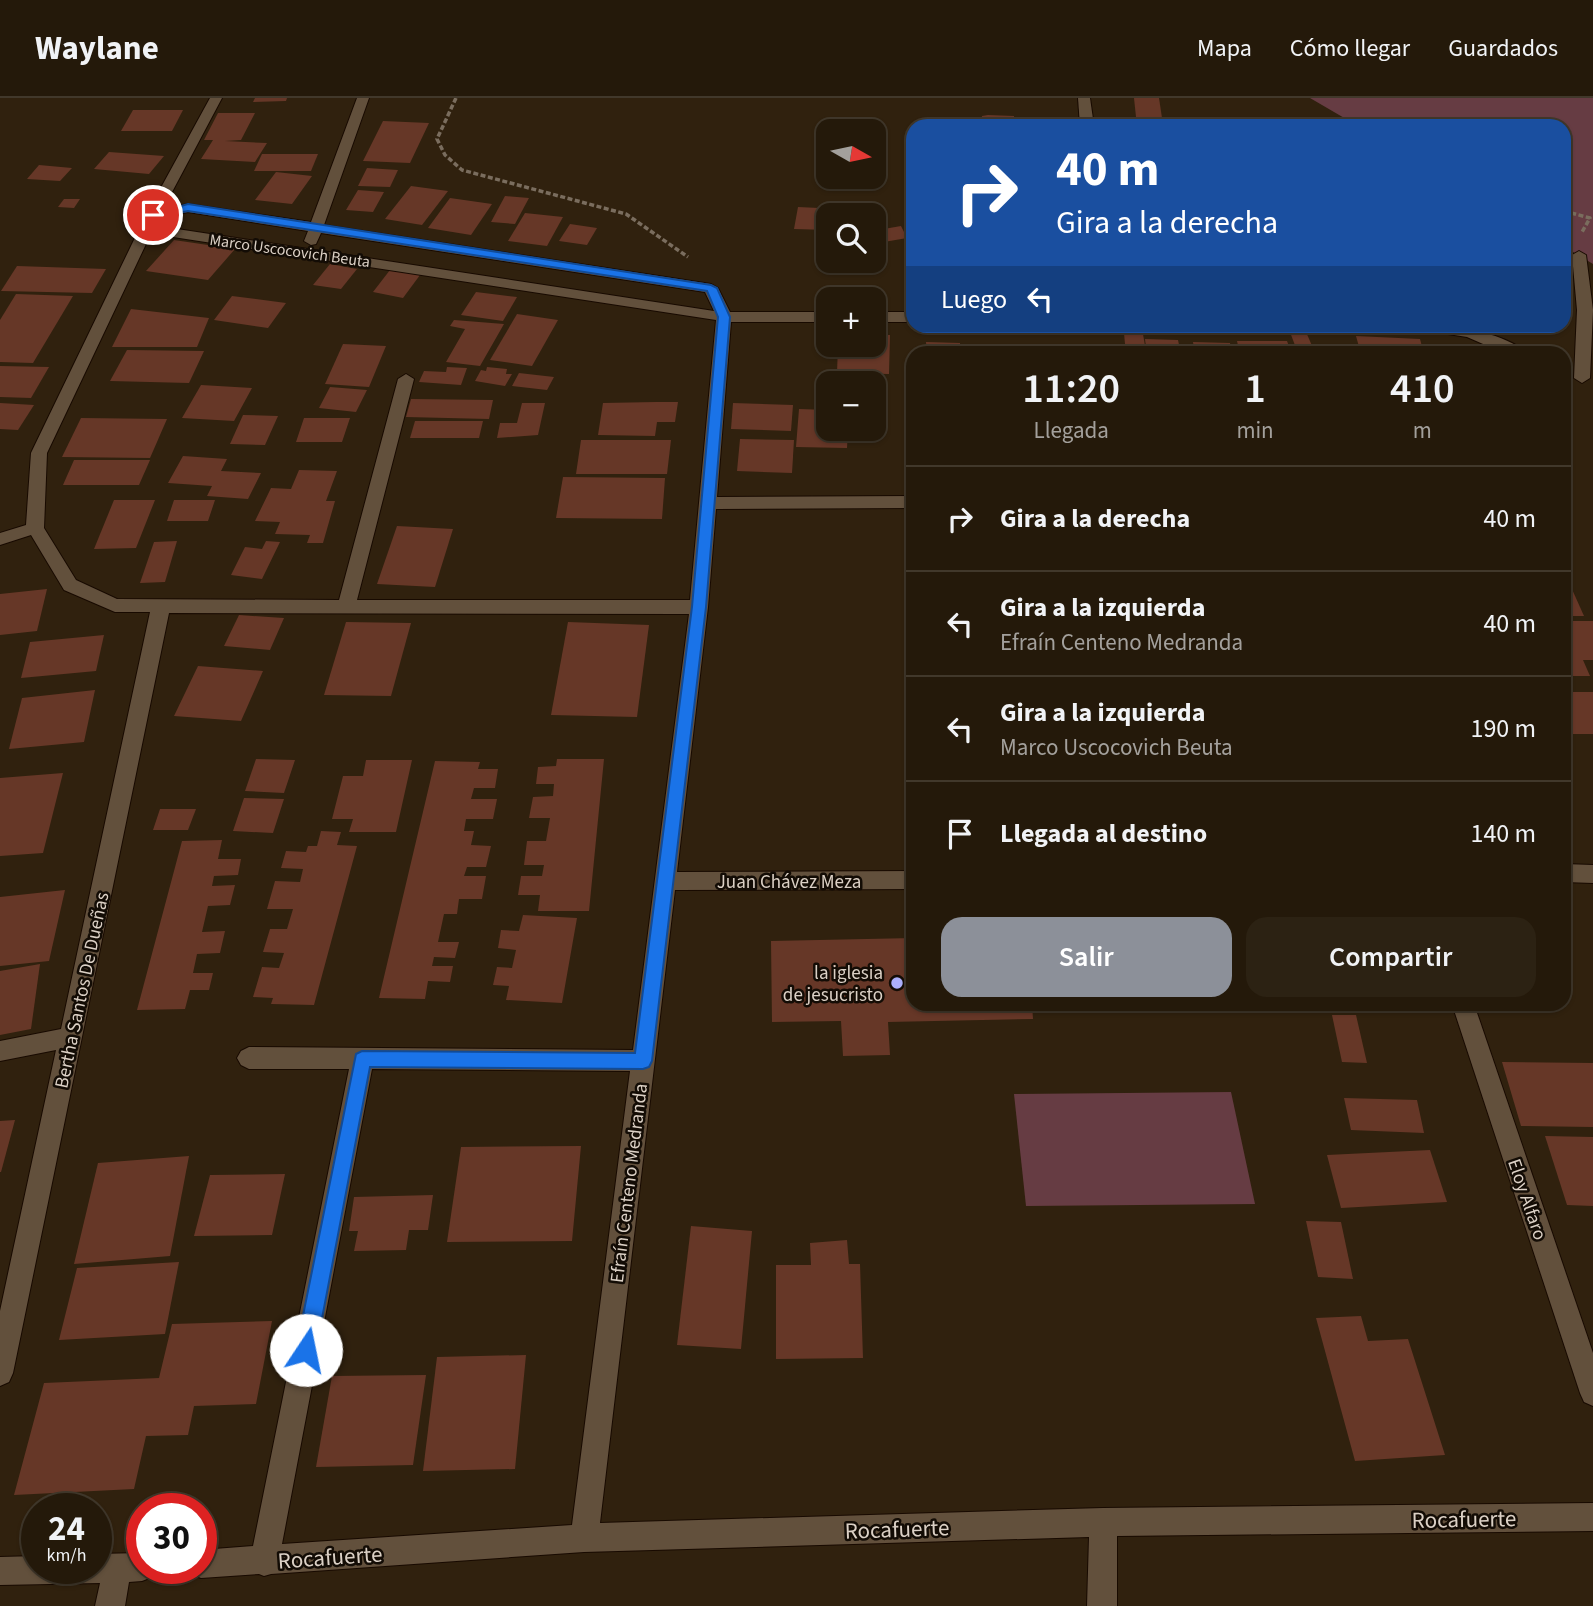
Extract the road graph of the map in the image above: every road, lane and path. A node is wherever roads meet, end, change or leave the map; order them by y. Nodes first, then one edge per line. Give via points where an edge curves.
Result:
1 (216, 98) edge
2 (363, 98) edge
3 (457, 98) edge
4 (1084, 98) edge
5 (1086, 119) edge
6 (1571, 213) edge
7 (153, 215) junction
8 (316, 228) junction
9 (307, 252) junction
10 (1579, 255) joint
11 (711, 288) junction
12 (724, 317) junction
13 (816, 317) edge
14 (886, 317) edge
15 (906, 317) edge
16 (1466, 333) edge
17 (1501, 346) edge
18 (1571, 374) edge
19 (406, 379) dead end
20 (1588, 382) edge
21 (906, 502) edge
22 (708, 503) junction
23 (35, 528) junction
24 (0, 539) edge
25 (347, 605) junction
26 (161, 606) junction
27 (699, 607) junction
28 (1571, 873) edge
29 (1593, 874) edge
30 (906, 880) edge
31 (665, 881) junction
32 (1465, 1011) edge
33 (71, 1037) junction
34 (0, 1051) edge
35 (249, 1058) dead end
36 (362, 1059) junction
37 (643, 1061) junction
38 (0, 1373) edge
39 (1593, 1393) edge
40 (1593, 1517) edge
41 (1103, 1522) junction
42 (584, 1538) junction
43 (264, 1562) junction
44 (217, 1563) edge
45 (126, 1567) edge
46 (0, 1571) edge
47 (126, 1575) edge
48 (110, 1606) edge
49 (1102, 1606) edge

1 - 7 street
2 - 8 street
3 - 11 path via 437,139 461,170 626,214 701,266
4 - 5 street
6 - 10 path via 1590,218 1577,241
7 - 8 street, Marco Uscocovich Beuta via 188,208
7 - 9 street, Marco Uscocovich Beuta via 173,233
7 - 23 street via 39,453
8 - 9 street
8 - 11 street, Marco Uscocovich Beuta
9 - 12 street, Marco Uscocovich Beuta
10 - 20 street
11 - 12 street, Efraín Centeno Medranda
12 - 13 street, Marco Uscocovich Beuta
12 - 22 street, Efraín Centeno Medranda
14 - 15 street
16 - 17 street
18 - 20 street
19 - 25 street
21 - 22 street
22 - 27 street, Efraín Centeno Medranda
23 - 24 street
23 - 26 street via 70,586 115,605
25 - 26 street
25 - 27 street
26 - 33 street, Bertha Santos De Dueñas
27 - 31 street, Efraín Centeno Medranda
28 - 29 street
30 - 31 street, Juan Chávez Meza
31 - 37 street, Efraín Centeno Medranda
32 - 39 street, Eloy Alfaro
33 - 34 street
33 - 38 street, Bertha Santos De Dueñas
35 - 36 street
36 - 37 street
36 - 43 street
37 - 42 street, Efraín Centeno Medranda
40 - 41 street, Rocafuerte
41 - 42 street, Rocafuerte
41 - 49 street
42 - 43 street, Rocafuerte
43 - 44 street, Rocafuerte
45 - 46 street
47 - 48 street

